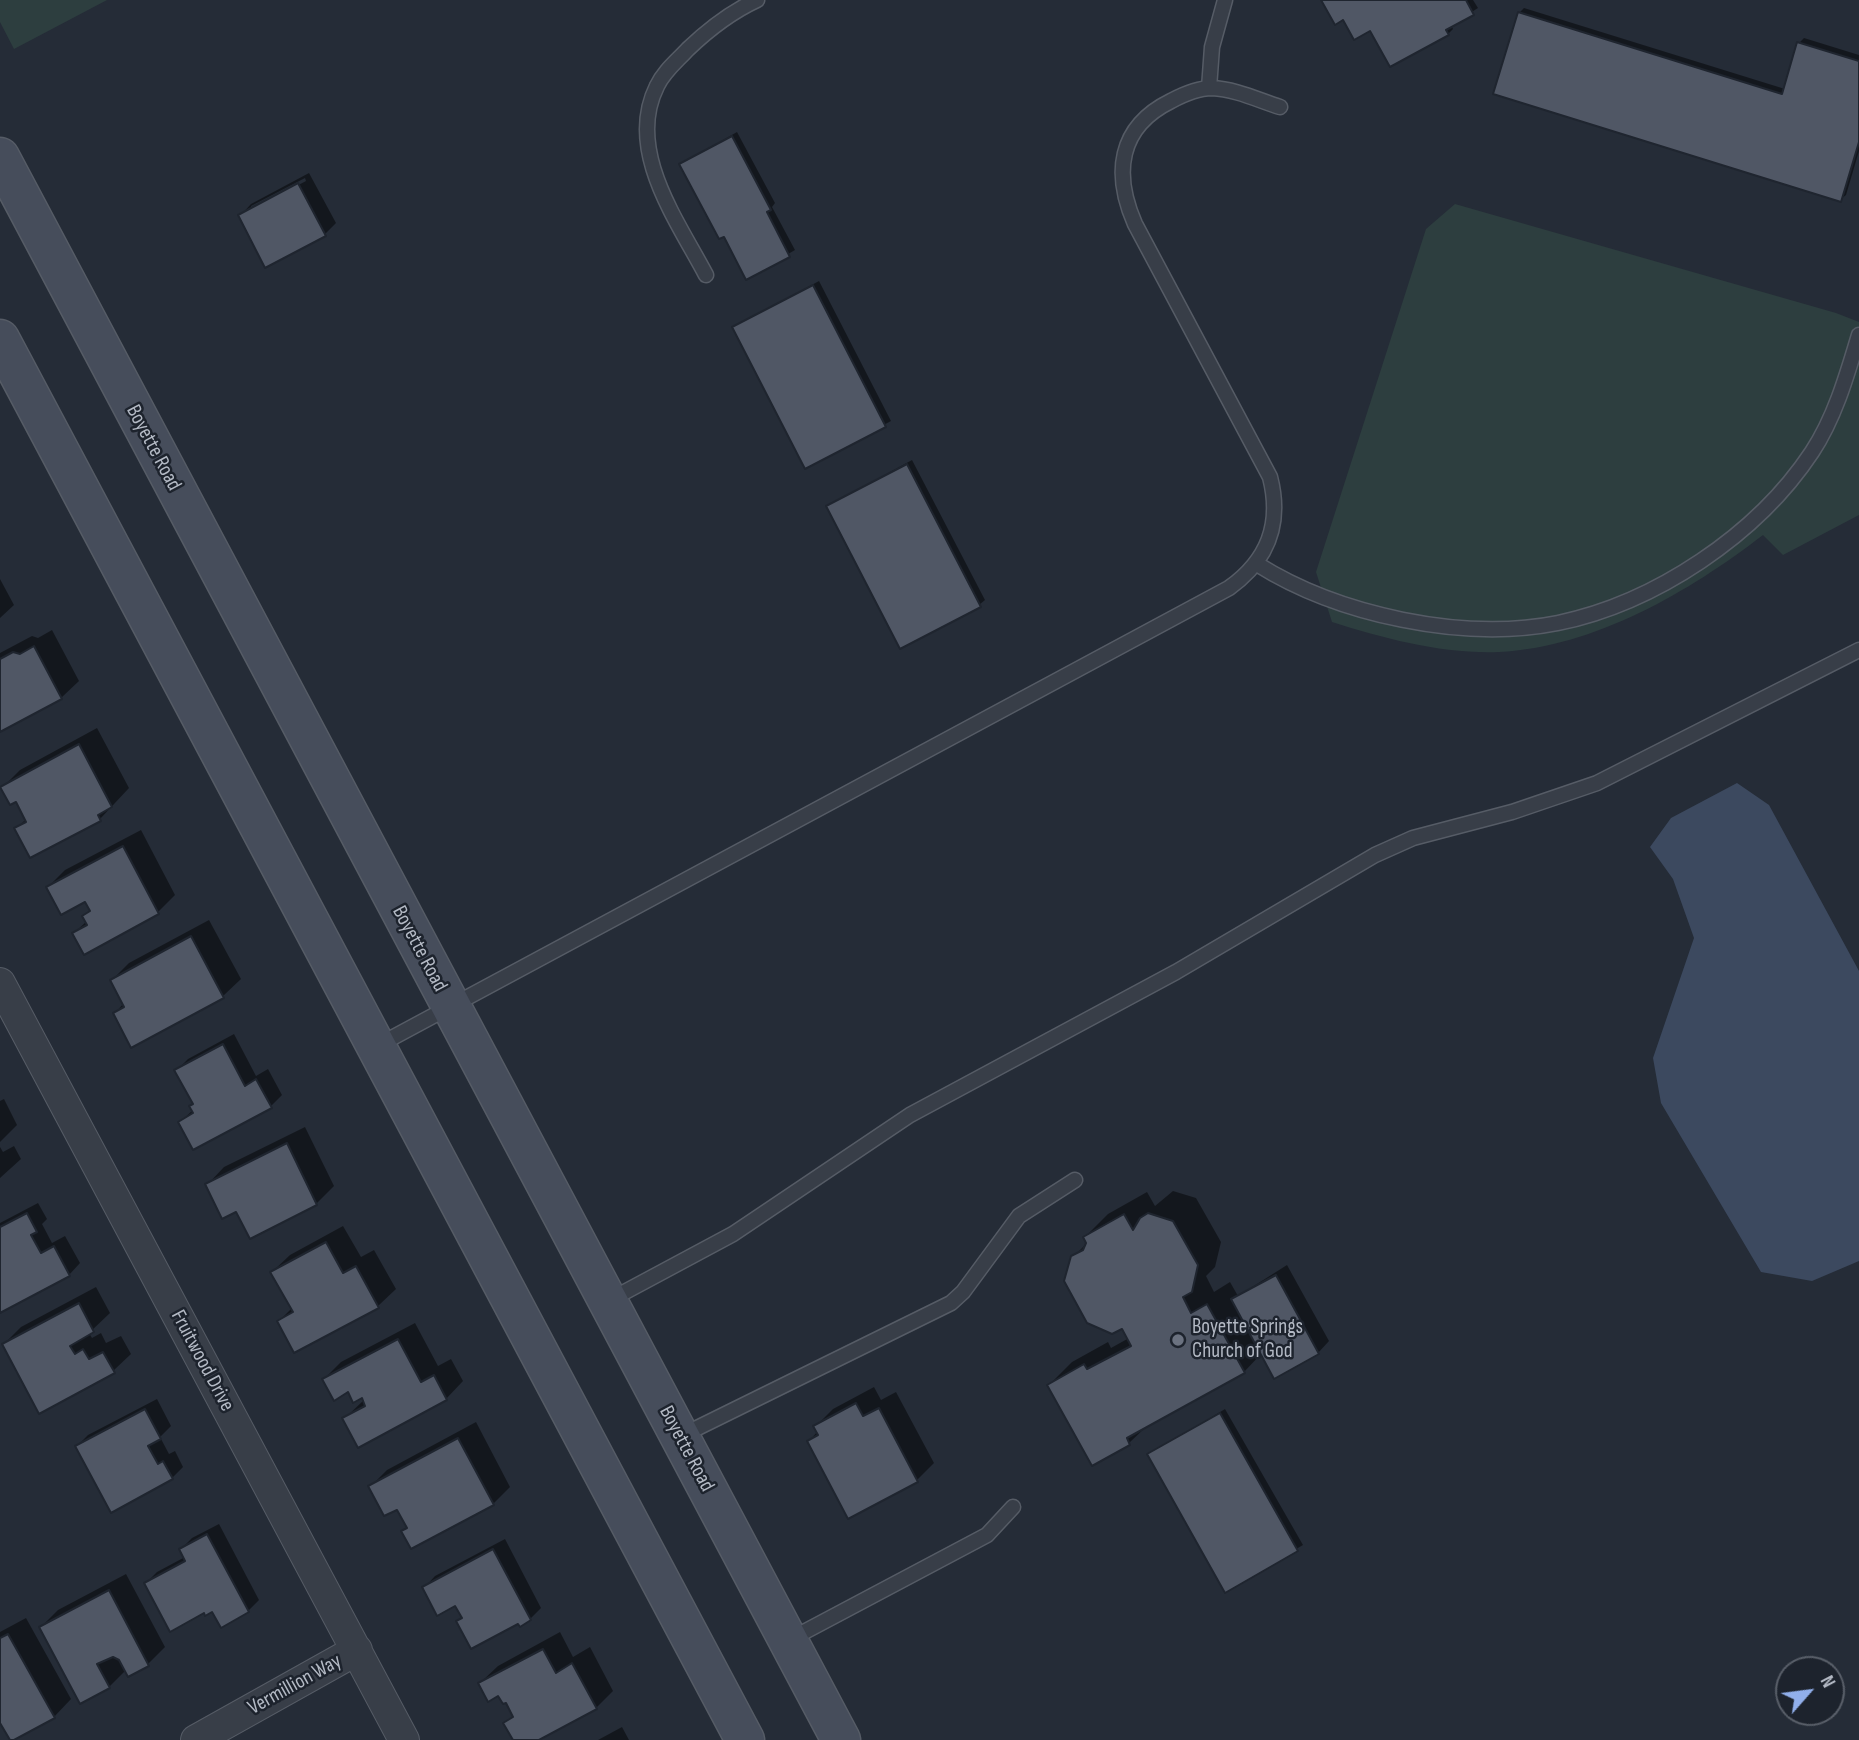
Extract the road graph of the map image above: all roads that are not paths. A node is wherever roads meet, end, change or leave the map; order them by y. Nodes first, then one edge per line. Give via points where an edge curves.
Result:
1 (757, 0) edge
2 (1225, 0) edge
3 (1209, 88) junction
4 (1280, 107) dead end
5 (0, 156) edge
6 (706, 275) dead end
7 (1859, 335) edge
8 (0, 339) edge
9 (1257, 564) junction
10 (1859, 650) edge
11 (0, 983) edge
12 (449, 1007) junction
13 (376, 1047) junction
14 (1075, 1180) dead end
15 (607, 1302) junction
16 (679, 1437) junction
17 (1013, 1507) dead end
18 (788, 1640) junction
19 (356, 1650) junction
20 (196, 1740) edge
21 (404, 1740) edge
22 (745, 1740) edge
23 (841, 1740) edge

1 - 6 lane via 717,23 666,72 650,108 650,158 659,186
2 - 3 lane via 1212,47
3 - 4 lane
3 - 9 lane via 1165,104 1141,122 1127,144 1121,182 1135,224 1270,477 1274,514
5 - 12 main road, Boyette Road
7 - 9 lane via 1825,429 1812,453 1773,500 1682,572 1601,611 1558,623 1497,630 1434,625 1316,595
8 - 13 main road
9 - 12 lane via 1229,588
10 - 15 lane via 1597,783 1413,838 1375,855 1176,972 910,1115 733,1234
11 - 19 street, Fruitwood Drive
12 - 13 lane
12 - 15 main road, Boyette Road
13 - 22 main road
14 - 16 lane via 1018,1216 963,1292 928,1315
15 - 16 main road, Boyette Road
16 - 18 main road, Boyette Road
17 - 18 lane via 987,1535
18 - 23 main road, Boyette Road
19 - 20 street, Vermillion Way
19 - 21 street, Fruitwood Drive

